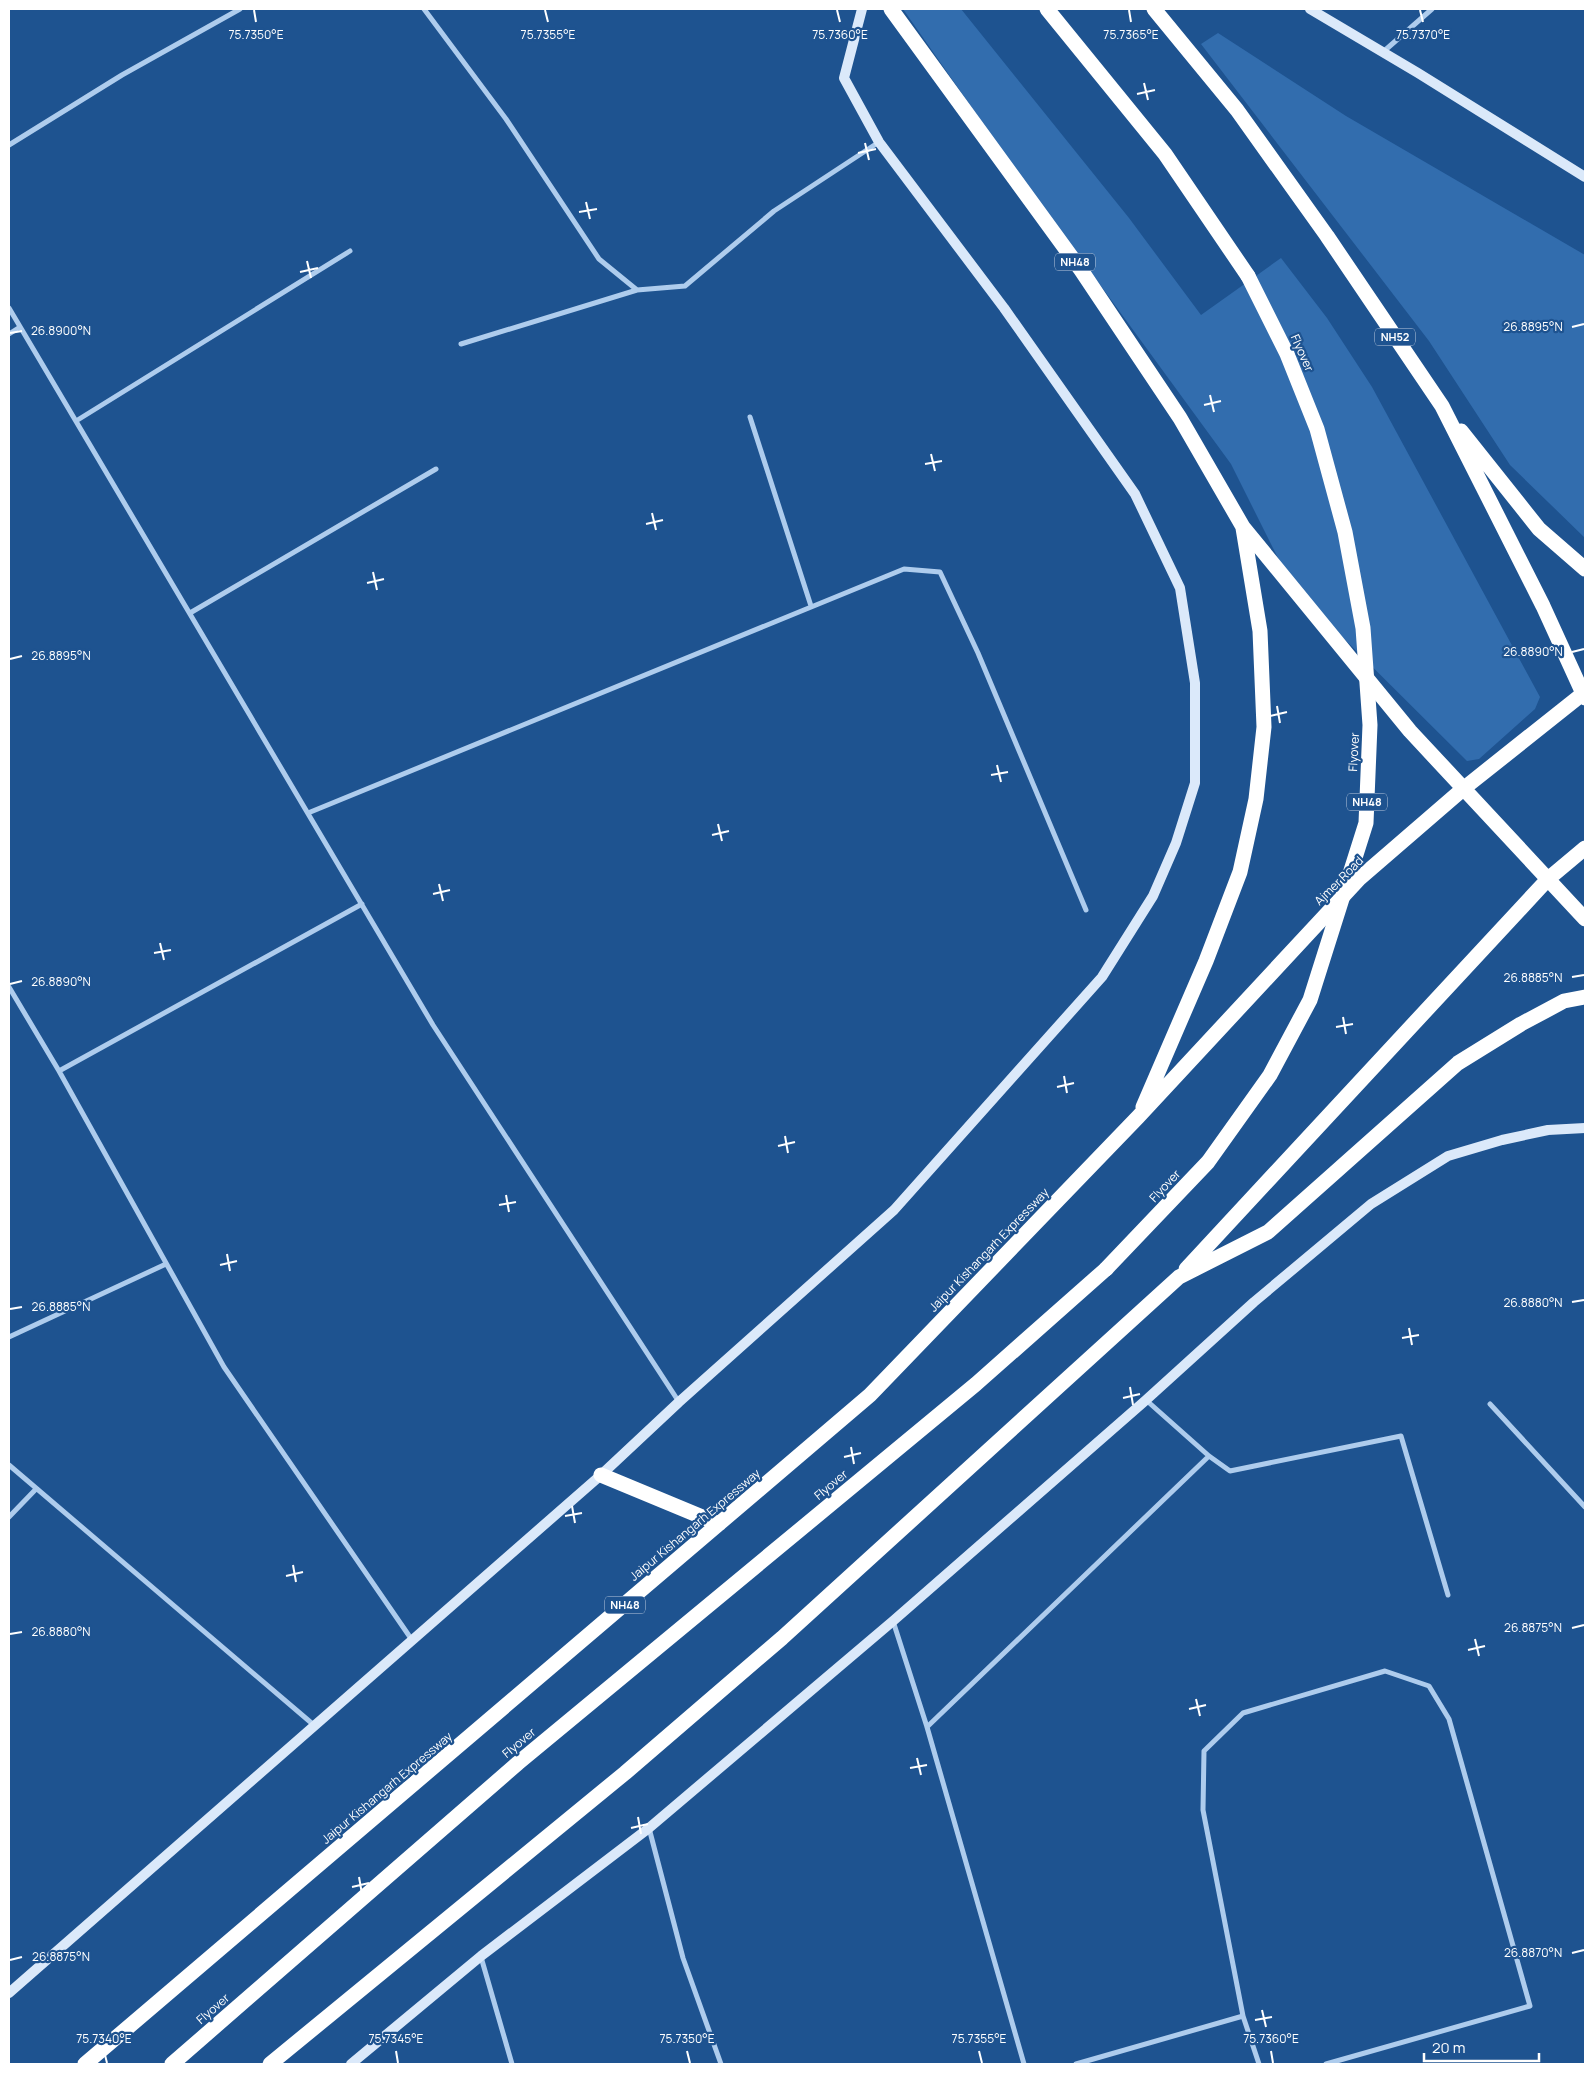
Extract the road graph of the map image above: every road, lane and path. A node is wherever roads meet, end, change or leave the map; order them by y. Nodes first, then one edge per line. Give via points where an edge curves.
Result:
1 (240, 9) edge
2 (424, 9) edge
3 (862, 9) edge
4 (891, 9) edge
5 (1047, 9) edge
6 (1154, 9) edge
7 (1310, 9) edge
8 (1432, 9) edge
9 (1383, 52) junction
10 (878, 142) junction
11 (9, 145) edge
12 (1585, 177) edge
13 (350, 251) dead end
14 (637, 290) junction
15 (9, 308) edge
16 (20, 327) junction
17 (9, 334) edge
18 (461, 344) dead end
19 (1442, 406) junction
20 (750, 417) dead end
21 (76, 421) junction
22 (436, 469) dead end
23 (1242, 527) junction
24 (1585, 569) edge
25 (811, 606) junction
26 (190, 613) junction
27 (1584, 695) edge
28 (1463, 789) junction
29 (308, 813) junction
30 (1585, 848) edge
31 (1548, 879) junction
32 (362, 904) junction
33 (1086, 910) dead end
34 (1585, 919) edge
35 (9, 987) edge
36 (1585, 997) edge
37 (59, 1071) junction
38 (1138, 1118) junction
39 (1585, 1128) edge
40 (166, 1264) junction
41 (1179, 1277) junction
42 (9, 1337) edge
43 (1146, 1400) junction
44 (679, 1402) junction
45 (1490, 1404) dead end
46 (1209, 1456) junction
47 (9, 1465) edge
48 (601, 1475) junction
49 (36, 1489) junction
50 (1585, 1507) edge
51 (9, 1517) edge
52 (719, 1524) junction
53 (1448, 1595) dead end
54 (893, 1621) junction
55 (412, 1640) junction
56 (316, 1726) junction
57 (927, 1727) junction
58 (649, 1828) junction
59 (481, 1956) junction
60 (9, 1993) edge
61 (1243, 2016) junction
62 (85, 2064) edge
63 (172, 2064) edge
64 (270, 2064) edge
65 (351, 2064) edge
66 (512, 2064) edge
67 (721, 2064) edge
68 (1024, 2064) edge
69 (1076, 2064) edge
70 (1259, 2064) edge
71 (1326, 2064) edge

1 - 11 street via 122,75
2 - 14 street via 506,119 599,259
3 - 10 street via 844,78
4 - 23 highway, NH48 via 1081,270 1180,418
5 - 63 highway, Flyover / NH48, bridge via 1165,154 1248,276 1288,354 1317,429 1344,532 1363,628 1370,725 1366,823 1310,1000 1270,1074 1208,1162 1106,1269 976,1384 518,1763
6 - 19 highway, NH52 via 1237,110
7 - 9 street
8 - 9 street
9 - 12 street
10 - 14 street via 774,211 685,286
10 - 44 street via 1004,308 1135,494 1180,588 1195,683 1195,783 1176,843 1153,896 1102,977 894,1210
13 - 21 street
14 - 18 street
15 - 16 street
16 - 17 street
16 - 21 street
19 - 24 highway via 1539,529
19 - 27 highway, NH52
20 - 25 street
21 - 26 street
22 - 26 street
23 - 28 highway via 1410,731
23 - 38 highway, NH48 via 1260,631 1264,727 1256,799 1240,872 1206,961
25 - 29 street
25 - 33 street via 904,569 940,572 978,653
26 - 29 street
27 - 28 highway, Ajmer Road
28 - 31 highway
28 - 38 highway, Ajmer Road via 1360,878
29 - 32 street
30 - 31 highway
31 - 34 highway
31 - 41 highway
32 - 37 street
32 - 44 street via 433,1025
35 - 37 street
36 - 41 highway via 1564,1001 1458,1062 1268,1232
37 - 40 street
38 - 52 highway, Jaipur Kishangarh Expressway / NH48 via 870,1395
39 - 43 street via 1548,1130 1502,1140 1440,1160 1371,1204 1254,1302
40 - 42 street
40 - 55 street via 224,1367
41 - 64 highway via 782,1638 625,1773
43 - 46 street
43 - 54 street
44 - 48 street
45 - 50 street
46 - 53 street via 1230,1471 1402,1436
46 - 57 street
47 - 49 street
48 - 52 highway
48 - 55 street
49 - 51 street
49 - 56 street
52 - 62 highway, Jaipur Kishangarh Expressway / NH48
54 - 57 street
54 - 58 street
55 - 56 street
56 - 60 street
57 - 68 street
58 - 59 street
58 - 67 street via 683,1958
59 - 65 street
59 - 66 street
61 - 69 street
61 - 70 street
61 - 71 street via 1203,1810 1204,1751 1243,1713 1385,1670 1429,1686 1449,1719 1530,2006

